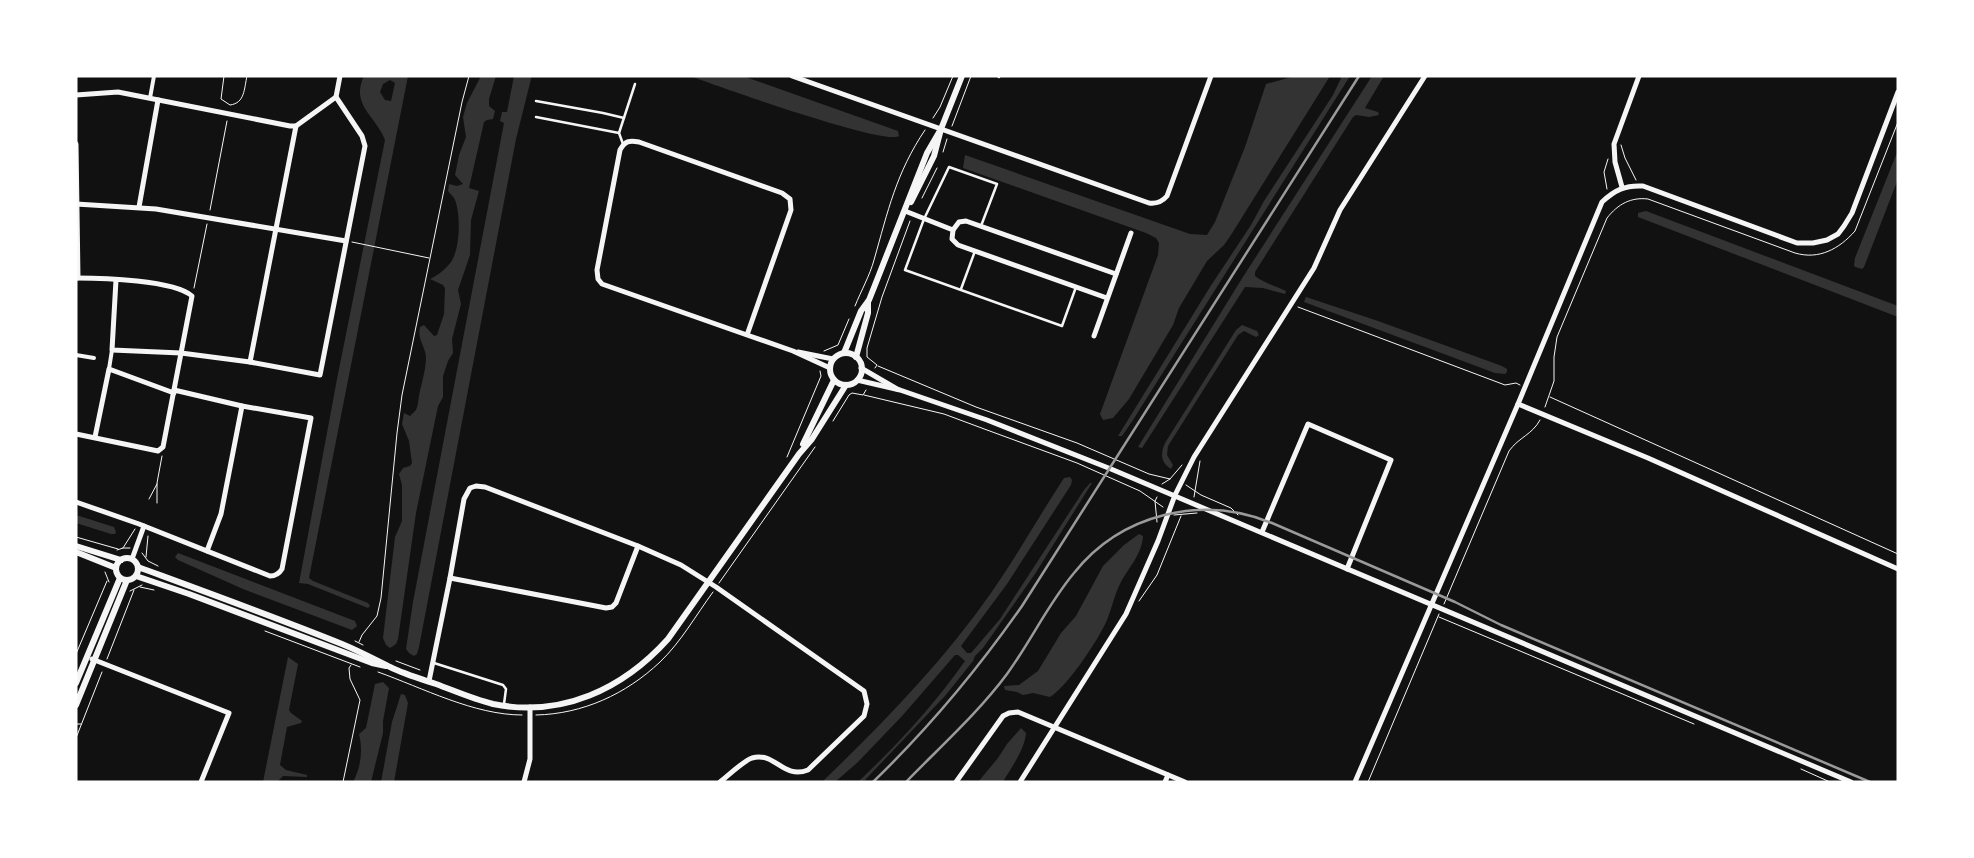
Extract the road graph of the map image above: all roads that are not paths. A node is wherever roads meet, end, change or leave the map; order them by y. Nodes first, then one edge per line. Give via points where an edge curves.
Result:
1 (154, 76) edge
2 (340, 76) edge
3 (792, 76) edge
4 (962, 76) edge
5 (1211, 76) edge
6 (1425, 76) edge
7 (1639, 76) edge
8 (635, 84) dead end
9 (1898, 92) edge
10 (76, 95) edge
11 (336, 97) junction
12 (150, 98) junction
13 (158, 100) junction
14 (536, 101) dead end
15 (1891, 110) junction
16 (1898, 113) edge
17 (536, 117) dead end
18 (624, 118) junction
19 (296, 126) junction
20 (941, 129) junction
21 (619, 133) junction
22 (76, 144) edge
23 (623, 144) junction
24 (1622, 187) junction
25 (77, 204) edge
26 (139, 208) junction
27 (905, 211) junction
28 (924, 219) junction
29 (981, 226) junction
30 (277, 229) junction
31 (953, 230) junction
32 (1131, 233) dead end
33 (346, 241) junction
34 (975, 251) junction
35 (1116, 274) junction
36 (77, 278) edge
37 (116, 280) junction
38 (1076, 287) junction
39 (961, 289) junction
40 (1107, 298) junction
41 (868, 300) junction
42 (747, 335) junction
43 (1094, 336) dead end
44 (112, 350) junction
45 (793, 351) junction
46 (182, 353) junction
47 (844, 353) junction
48 (76, 355) edge
49 (856, 357) junction
50 (94, 358) dead end
51 (833, 359) junction
52 (104, 360) dead end
53 (111, 361) junction
54 (250, 362) junction
55 (830, 368) junction
56 (861, 368) junction
57 (109, 369) junction
58 (834, 380) junction
59 (857, 380) junction
60 (846, 385) junction
61 (900, 390) junction
62 (174, 392) junction
63 (1518, 404) junction
64 (242, 406) junction
65 (76, 434) edge
66 (95, 437) junction
67 (799, 454) junction
68 (1175, 495) junction
69 (76, 502) edge
70 (144, 526) junction
71 (1262, 532) junction
72 (76, 546) edge
73 (638, 546) junction
74 (207, 551) junction
75 (76, 552) edge
76 (121, 560) junction
77 (132, 560) junction
78 (138, 567) junction
79 (116, 568) junction
80 (1347, 569) junction
81 (1898, 569) edge
82 (136, 576) junction
83 (120, 578) junction
84 (450, 578) junction
85 (127, 580) junction
86 (709, 582) junction
87 (1431, 605) junction
88 (87, 657) junction
89 (95, 660) junction
90 (433, 663) junction
91 (390, 667) junction
92 (429, 678) junction
93 (76, 683) edge
94 (76, 705) edge
95 (504, 705) junction
96 (530, 707) junction
97 (1055, 727) junction
98 (1168, 774) junction
99 (201, 782) edge
100 (524, 782) edge
101 (720, 782) edge
102 (956, 782) edge
103 (1020, 782) edge
104 (1165, 782) edge
105 (1185, 782) edge
106 (1354, 782) edge
107 (1851, 782) edge

1 - 12 street
2 - 11 street
3 - 20 street
4 - 20 street
5 - 20 street via 1167,196 1156,204
6 - 68 street via 1340,210 1320,255 1202,445
7 - 24 street via 1613,152
8 - 18 lane
9 - 15 street
10 - 12 street via 118,92
11 - 19 street
11 - 33 street via 362,136 365,146
12 - 13 street
13 - 19 street
13 - 26 street
14 - 18 lane
15 - 16 street
15 - 24 street via 1852,213 1838,234 1827,240 1797,243 1642,186
17 - 21 lane
18 - 21 lane
19 - 30 street
20 - 27 street via 934,156
21 - 23 lane
22 - 25 street
23 - 42 street via 597,270 598,279 602,284
23 - 42 street via 630,140 639,142 782,193 790,199 791,210
24 - 63 street via 1610,194 1597,212
25 - 26 street
25 - 36 street
26 - 30 street
27 - 28 street
27 - 41 street
28 - 29 lane via 949,168 997,184
28 - 31 street
28 - 39 lane via 905,270
29 - 31 street via 959,222
29 - 35 street
30 - 33 street
30 - 54 street
31 - 34 street via 952,239
32 - 35 street
33 - 54 street via 320,375
34 - 38 street
34 - 39 lane
35 - 40 street
36 - 37 street
37 - 44 street
37 - 46 street via 186,290 192,296
38 - 39 lane via 1062,326
38 - 40 street
40 - 43 street
41 - 47 street
41 - 49 street via 868,313
42 - 45 street
44 - 46 street
44 - 53 street
45 - 51 street
45 - 55 street
46 - 54 street
46 - 62 street
47 - 49 street
47 - 51 street
48 - 50 street
49 - 56 street
51 - 55 street
52 - 53 street
53 - 57 street
55 - 58 street
56 - 59 street
56 - 61 street
57 - 62 street
57 - 66 street
58 - 60 street
58 - 67 street
59 - 60 street
59 - 61 street
60 - 67 street
61 - 68 street via 1037,439
62 - 64 street
62 - 66 street via 163,448 158,451
63 - 81 street
63 - 87 street
64 - 74 street via 221,514
64 - 74 street via 311,418 282,569 275,576 270,576
65 - 66 street
67 - 86 street
68 - 71 street
68 - 97 street via 1126,614
69 - 70 street
70 - 74 street
70 - 77 street
71 - 80 street
71 - 80 street via 1308,424 1391,460
72 - 76 street
73 - 84 street via 612,607
73 - 84 street via 476,486 470,488 464,499
73 - 86 street
75 - 79 street
76 - 77 street
76 - 79 street
77 - 78 street
78 - 82 street
78 - 91 street via 328,639
79 - 83 street
80 - 87 street
82 - 85 street
82 - 91 street via 363,660
83 - 85 street
83 - 88 street
84 - 90 street
85 - 89 street
86 - 96 street via 668,639 630,675 581,699
86 - 101 street via 864,691 868,704 864,716 808,770 792,773 767,757 752,758
87 - 106 street
87 - 107 street
88 - 89 street
88 - 93 street
89 - 94 street
89 - 99 street via 229,713
90 - 92 street
90 - 95 lane via 503,685 506,689
91 - 92 street
92 - 95 street via 478,700
95 - 96 street
96 - 100 street via 530,759
97 - 98 street
97 - 102 street via 1018,712 1002,716
97 - 103 street
98 - 104 street
98 - 105 street

